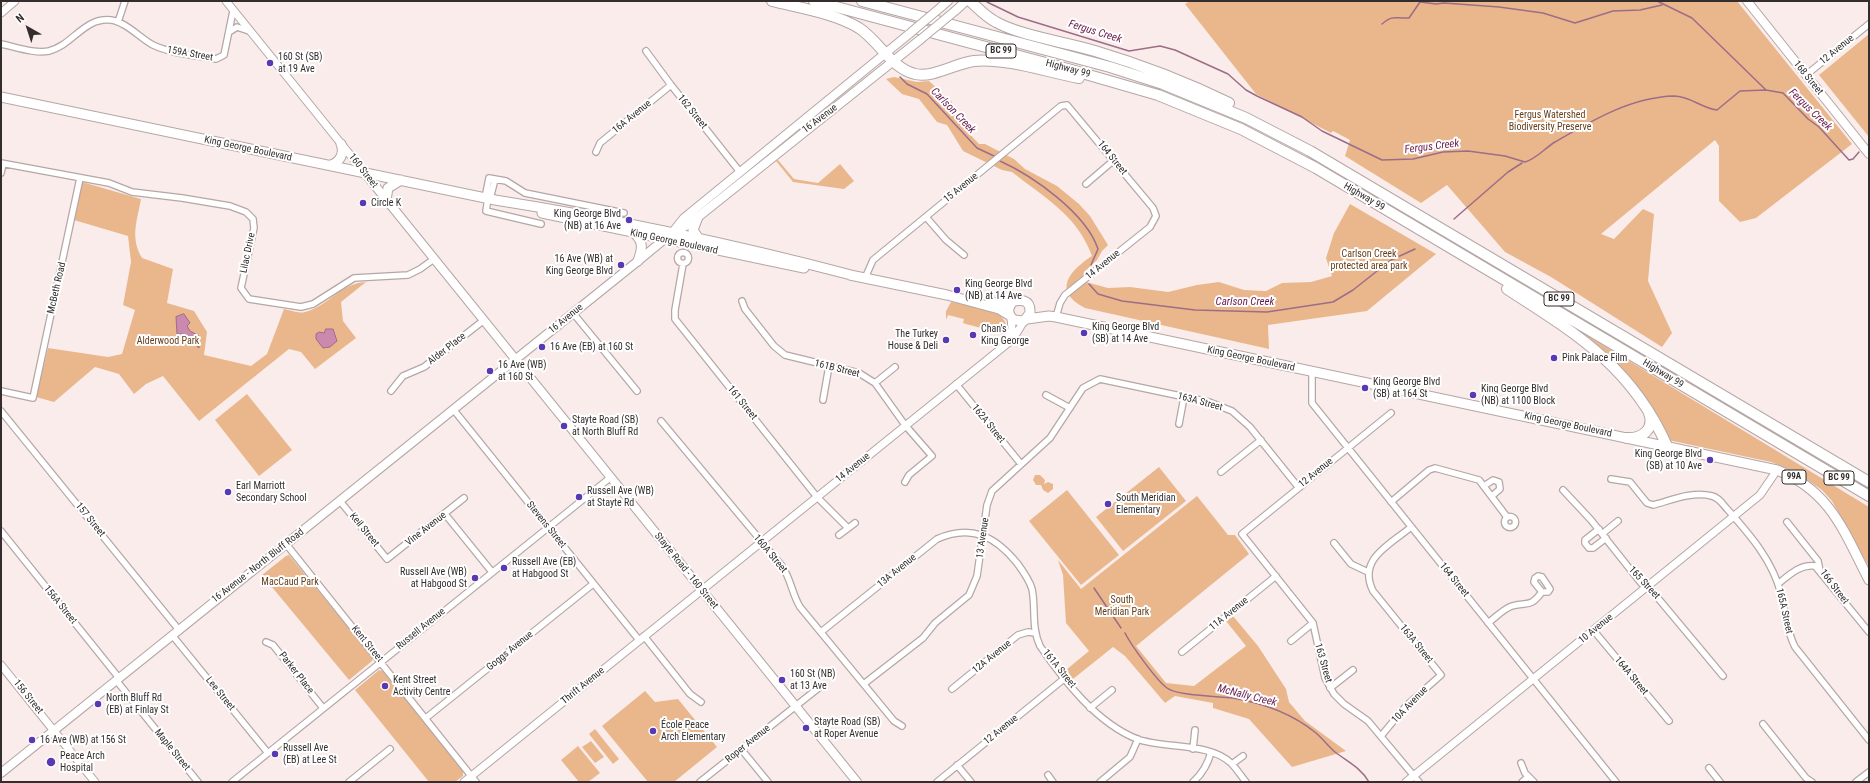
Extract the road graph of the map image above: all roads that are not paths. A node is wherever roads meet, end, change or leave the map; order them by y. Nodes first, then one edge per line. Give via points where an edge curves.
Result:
1 (15, 1) edge
2 (125, 1) edge
3 (226, 1) edge
4 (772, 1) edge
5 (814, 1) edge
6 (862, 1) edge
7 (948, 1) edge
8 (966, 1) edge
9 (970, 1) edge
10 (1747, 1) edge
11 (234, 11) junction
12 (1, 13) edge
13 (118, 22) junction
14 (1869, 24) edge
15 (250, 31) junction
16 (229, 32) junction
17 (1, 44) edge
18 (646, 51) dead end
19 (885, 53) junction
20 (894, 61) junction
21 (1806, 75) junction
22 (671, 85) junction
23 (1, 97) edge
24 (1065, 104) joint
25 (1187, 106) junction
26 (813, 114) junction
27 (800, 134) junction
28 (341, 144) junction
29 (596, 152) dead end
30 (1869, 154) edge
31 (1114, 160) junction
32 (2, 164) edge
33 (331, 165) junction
34 (1336, 167) junction
35 (364, 172) junction
36 (740, 172) junction
37 (1, 173) edge
38 (80, 178) junction
39 (401, 180) junction
40 (738, 184) junction
41 (1086, 184) dead end
42 (490, 199) junction
43 (386, 200) junction
44 (624, 213) dead end
45 (1156, 216) joint
46 (698, 217) junction
47 (926, 217) junction
48 (541, 224) dead end
49 (1423, 232) junction
50 (672, 233) junction
51 (635, 234) junction
52 (699, 239) junction
53 (664, 240) junction
54 (964, 255) dead end
55 (434, 259) junction
56 (638, 261) junction
57 (683, 264) dead end
58 (860, 277) junction
59 (947, 296) junction
60 (742, 301) dead end
61 (1014, 301) junction
62 (1030, 306) junction
63 (573, 313) junction
64 (1010, 316) junction
65 (1053, 316) junction
66 (484, 320) junction
67 (1025, 320) junction
68 (1003, 346) junction
69 (516, 359) junction
70 (830, 366) junction
71 (895, 367) dead end
72 (1312, 372) junction
73 (1091, 382) joint
74 (875, 383) junction
75 (956, 384) junction
76 (1, 391) edge
77 (637, 391) dead end
78 (391, 392) dead end
79 (1046, 395) dead end
80 (1184, 397) junction
81 (823, 400) dead end
82 (1643, 402) junction
83 (1070, 408) junction
84 (454, 410) junction
85 (1, 411) edge
86 (1391, 413) dead end
87 (661, 421) dead end
88 (1179, 424) dead end
89 (905, 425) junction
90 (1782, 430) junction
91 (1627, 438) junction
92 (1261, 440) junction
93 (1667, 446) junction
94 (1348, 448) junction
95 (1021, 464) junction
96 (1777, 470) junction
97 (1221, 472) dead end
98 (1869, 476) edge
99 (611, 477) junction
100 (1611, 480) dead end
101 (905, 482) dead end
102 (1869, 482) edge
103 (1484, 486) junction
104 (1299, 488) junction
105 (1563, 490) dead end
106 (1492, 496) junction
107 (817, 497) junction
108 (1869, 497) edge
109 (464, 498) dead end
110 (340, 501) junction
111 (1391, 502) junction
112 (445, 514) junction
113 (1734, 516) junction
114 (1508, 517) dead end
115 (1618, 521) dead end
116 (855, 522) dead end
117 (1788, 522) dead end
118 (548, 527) junction
119 (1411, 527) junction
120 (848, 528) junction
121 (1, 531) edge
122 (1242, 534) joint
123 (1602, 534) junction
124 (839, 535) dead end
125 (983, 535) junction
126 (761, 543) junction
127 (1334, 543) dead end
128 (286, 544) junction
129 (387, 559) joint
130 (1820, 571) junction
131 (492, 572) junction
132 (1368, 572) junction
133 (1276, 576) junction
134 (1869, 580) edge
135 (593, 584) junction
136 (1778, 584) junction
137 (1647, 588) junction
138 (702, 590) junction
139 (1542, 592) dead end
140 (1313, 623) junction
141 (1488, 623) junction
142 (1594, 631) junction
143 (175, 632) junction
144 (821, 632) junction
145 (1869, 632) edge
146 (1035, 633) junction
147 (641, 638) junction
148 (1291, 641) dead end
149 (266, 642) dead end
150 (1182, 652) dead end
151 (381, 662) junction
152 (1, 664) edge
153 (1353, 670) dead end
154 (4, 674) edge
155 (1441, 675) joint
156 (1724, 676) dead end
157 (1065, 678) junction
158 (118, 679) junction
159 (1533, 680) junction
160 (865, 683) junction
161 (821, 686) dead end
162 (1330, 688) junction
163 (952, 689) dead end
164 (1112, 690) dead end
165 (700, 702) dead end
166 (796, 706) junction
167 (324, 708) junction
168 (1090, 708) junction
169 (426, 718) junction
170 (1669, 721) dead end
171 (1763, 724) dead end
172 (902, 726) dead end
173 (55, 730) junction
174 (1194, 730) dead end
175 (1381, 736) junction
176 (1138, 739) junction
177 (1869, 740) edge
178 (390, 749) dead end
179 (741, 749) junction
180 (1192, 749) junction
181 (1211, 752) junction
182 (268, 753) junction
183 (1243, 756) dead end
184 (1521, 763) dead end
185 (1232, 764) junction
186 (958, 765) junction
187 (1709, 768) dead end
188 (1869, 772) edge
189 (1, 774) edge
190 (472, 775) junction
191 (1048, 775) dead end
192 (1413, 776) junction
193 (1528, 777) junction
194 (95, 782) edge
195 (198, 782) edge
196 (232, 782) edge
197 (349, 782) edge
198 (464, 782) edge
199 (476, 782) edge
200 (700, 782) edge
201 (768, 782) edge
202 (857, 782) edge
203 (937, 782) edge
204 (971, 782) edge
205 (1053, 782) edge
206 (1100, 782) edge
207 (1193, 782) edge
208 (1246, 782) edge
209 (1406, 782) edge
210 (1419, 782) edge
211 (1522, 782) edge
212 (1534, 782) edge
213 (1616, 782) edge
214 (1720, 782) edge
215 (1812, 782) edge
216 (1856, 782) edge

1 - 12 street
2 - 13 street
3 - 11 street, 160 Street
4 - 19 highway via 850,23 866,33
5 - 25 highway, Highway 99 / BC 99 via 1106,79
6 - 34 highway, Highway 99 / BC 99 via 1110,67 1163,84 1252,121
7 - 19 main road, 16 Avenue, bridge
8 - 20 main road, 16 Avenue, bridge
9 - 34 highway via 985,15 1002,25 1114,57 1201,90 1276,128
10 - 21 main road, 168 Street
11 - 15 street, 160 Street
11 - 16 street
13 - 16 street, 159A Street via 164,49 216,59 222,58
13 - 17 street via 103,21 87,25 59,48 49,51 40,52
14 - 21 street, 12 Avenue
15 - 16 street via 237,27
15 - 28 street, 160 Street
18 - 22 street, 162 Street
19 - 20 highway
19 - 26 main road, 16 Avenue
20 - 25 highway via 909,72 920,74 975,61 1003,63 1092,81
20 - 27 main road, 16 Avenue
21 - 30 main road, 168 Street
22 - 29 street, 16A Avenue via 600,143
22 - 36 street, 162 Street
23 - 33 main road, King George Boulevard
24 - 31 street, 164 Street via 1070,106
24 - 47 street, 15 Avenue
25 - 49 highway, Highway 99 / BC 99 via 1279,148
26 - 27 main road
26 - 36 main road, 16 Avenue
27 - 40 main road, 16 Avenue
28 - 33 main road via 343,149 340,158
28 - 35 street, 160 Street
31 - 41 street
31 - 45 street, 164 Street via 1153,208
32 - 37 street
32 - 38 street, Lilac Drive
33 - 35 main road, King George Boulevard
34 - 90 highway, Highway 99 / BC 99
35 - 39 main road, King George Boulevard
35 - 43 main road, 160 Street
36 - 40 main road
36 - 50 main road, 16 Avenue via 684,218
38 - 55 street, Lilac Drive via 109,183 132,192 230,206 246,212 252,219 254,228 241,288 249,299 301,307 313,304 354,278 408,275
38 - 76 street, McBeth Road via 33,398
39 - 42 main road, King George Boulevard
39 - 43 main road via 388,188
40 - 46 main road, 16 Avenue
42 - 44 street via 492,178 506,181 525,193
42 - 48 street via 486,211
42 - 50 main road, King George Boulevard
42 - 51 main road, King George Boulevard
43 - 55 main road, 160 Street
45 - 65 street, 14 Avenue via 1150,227 1065,295
46 - 50 main road, 16 Avenue
46 - 52 main road via 693,230
47 - 54 street via 946,240
47 - 58 street, 15 Avenue via 873,260
49 - 82 highway via 1581,338 1609,363
49 - 108 highway, Highway 99 / BC 99
50 - 52 main road, King George Boulevard
50 - 53 main road, 16 Avenue
51 - 53 main road, King George Boulevard
51 - 56 main road via 642,243
52 - 58 main road, King George Boulevard
53 - 56 main road, 16 Avenue
53 - 58 main road, King George Boulevard via 769,262
55 - 66 main road, 160 Street
56 - 63 main road, 16 Avenue
57 - 107 street, 161 Street via 675,319
58 - 59 main road, King George Boulevard
59 - 61 main road, King George Boulevard via 1002,304
59 - 64 main road, King George Boulevard via 999,309
60 - 70 street, 161B Street via 782,353 792,358
61 - 62 main road via 1024,301
61 - 64 main road via 1009,307
62 - 65 main road, King George Boulevard
62 - 67 main road via 1030,313
63 - 69 main road, 16 Avenue
63 - 77 street
64 - 67 main road via 1017,322
64 - 68 street, 14 Avenue via 1012,329
65 - 67 main road, King George Boulevard
65 - 72 main road, King George Boulevard
66 - 69 main road, 160 Street
66 - 78 street, Alder Place via 424,367 403,376
67 - 68 street, 14 Avenue via 1013,339
68 - 75 street, 14 Avenue
69 - 84 main road, 16 Avenue - North Bluff Road
69 - 99 main road, Stayte Road - 160 Street
70 - 74 street, 161B Street via 859,373
70 - 81 street
71 - 74 street
72 - 91 main road, King George Boulevard / 99A
72 - 94 street, 164 Street via 1312,403
73 - 80 street, 163A Street via 1100,379
73 - 83 street, 13 Avenue via 1083,388
74 - 89 street, 161B Street
75 - 89 street, 14 Avenue
75 - 95 street, 162A Street
79 - 83 street
80 - 88 street
80 - 92 street, 163A Street via 1232,411
82 - 91 highway via 1650,416 1649,428 1640,436
82 - 93 highway via 1653,416
83 - 95 street, 13 Avenue via 1050,438
84 - 110 main road, 16 Avenue - North Bluff Road
84 - 118 street, Stevens Street
85 - 143 street, 157 Street
86 - 94 street, 12 Avenue
87 - 126 street, 160A Street
89 - 101 street, 161B Street via 932,456 909,475
89 - 107 street, 14 Avenue
90 - 98 highway
90 - 102 highway, Highway 99 / BC 99
91 - 93 main road, King George Boulevard / 99A
92 - 97 street
92 - 104 street, 163A Street
93 - 96 main road, King George Boulevard / 99A
94 - 104 street, 12 Avenue
94 - 111 street, 164 Street
95 - 125 street, 13 Avenue via 992,492 987,505
96 - 113 street, 10 Avenue via 1760,495
96 - 134 main road, King George Boulevard / 99A via 1802,481 1820,495
99 - 118 street, Russell Avenue
99 - 138 main road, Stayte Road - 160 Street
100 - 113 street, 165A Street via 1630,482 1647,503 1652,505 1695,494 1713,497
103 - 106 street
103 - 106 street via 1492,480 1499,482 1500,489
103 - 111 street via 1470,476 1435,468 1429,470
104 - 122 street, 12 Avenue
105 - 123 street, 165 Street
106 - 114 street
107 - 120 street, 161 Street
107 - 126 street, 14 Avenue
109 - 112 street, Vine Avenue
110 - 128 main road, 16 Avenue - North Bluff Road
110 - 129 street, Keil Street
111 - 119 street, 164 Street
112 - 129 street, Vine Avenue
112 - 131 street
113 - 136 street, 165A Street via 1759,548
113 - 137 street, 10 Avenue
115 - 123 street
116 - 120 street
117 - 130 street, 166 Street via 1818,561
118 - 131 street, Russell Avenue
118 - 135 street, Stevens Street
119 - 132 street via 1377,555 1371,562
119 - 141 street, 164 Street
120 - 124 street
121 - 158 street, 156A Street
122 - 133 street, 163 Street
123 - 137 street, 165 Street
125 - 144 street, 13A Avenue via 957,533 937,539
125 - 146 street, 161A Street via 1005,549 1027,576 1032,590
125 - 160 street, 13 Avenue via 977,576 969,594 930,627 922,638
126 - 138 street, 14 Avenue
126 - 144 street, 160A Street via 787,572 796,601
127 - 132 street via 1351,564
128 - 143 main road, 16 Avenue - North Bluff Road
128 - 151 street, Kent Street
130 - 136 street via 1815,566 1807,565
130 - 145 street, 166 Street
131 - 151 street, Russell Avenue
132 - 155 street, 163A Street via 1369,582 1374,591
133 - 140 street, 163 Street
133 - 150 street, 11A Avenue
135 - 147 street, Stevens Street
135 - 169 street, Goggs Avenue
136 - 177 street, 165A Street via 1788,632 1795,647
137 - 142 street, 10 Avenue
137 - 156 street, 165 Street
138 - 147 street, Thrift Avenue
138 - 166 main road, Stayte Road - 160 Street
139 - 141 street via 1533,602 1512,606
140 - 148 street
140 - 162 street, 163 Street via 1322,667
141 - 159 street, 164 Street
142 - 159 street, 10 Avenue
142 - 170 street, 164A Street
143 - 158 main road, 16 Avenue - North Bluff Road
143 - 182 street, Lee Street
144 - 160 street, 160A Street
146 - 157 street, 161A Street via 1040,646
146 - 163 street, 12A Avenue via 1028,632 1018,636
147 - 165 street, Stevens Street
147 - 190 street, Thrift Avenue
149 - 167 street, Parker Place via 273,645
151 - 167 street, Russell Avenue
151 - 169 street, Kent Street
152 - 154 street, 156 Street
153 - 162 street
154 - 173 street, 156 Street
155 - 175 street, 10A Avenue via 1406,706
157 - 168 street, 161A Street
157 - 186 street, 12 Avenue
158 - 173 main road, 16 Avenue - North Bluff Road
158 - 195 street, Maple Street
159 - 192 street, 10 Avenue
159 - 213 street, 164 Street
160 - 172 street, 160A Street via 894,721
161 - 166 street
162 - 175 street, 163 Street via 1344,704 1368,722
164 - 168 street
166 - 179 street, Roper Avenue
166 - 202 main road, Stayte Road - 160 Street
167 - 182 street, Russell Avenue
168 - 176 street, 161A Street via 1110,725
169 - 190 street, Kent Street
171 - 215 street via 1806,778
173 - 189 main road, 16 Avenue - North Bluff Road
173 - 194 street, 156 Street
174 - 180 street
175 - 192 street, 163 Street
176 - 180 street, 161A Street
176 - 206 street via 1130,757
178 - 197 street
179 - 200 street, Roper Avenue
179 - 201 street
180 - 181 street, 161A Street
181 - 185 street
181 - 207 street via 1204,770
182 - 196 street, Russell Avenue
183 - 185 street
184 - 193 street
185 - 208 street
186 - 203 street, 12 Avenue
186 - 204 street
187 - 214 street
188 - 216 street
190 - 198 street, Thrift Avenue
190 - 199 street, Kent Street
191 - 205 street
192 - 209 street, 10 Avenue
192 - 210 street, 163 Street
193 - 211 street
193 - 212 street

